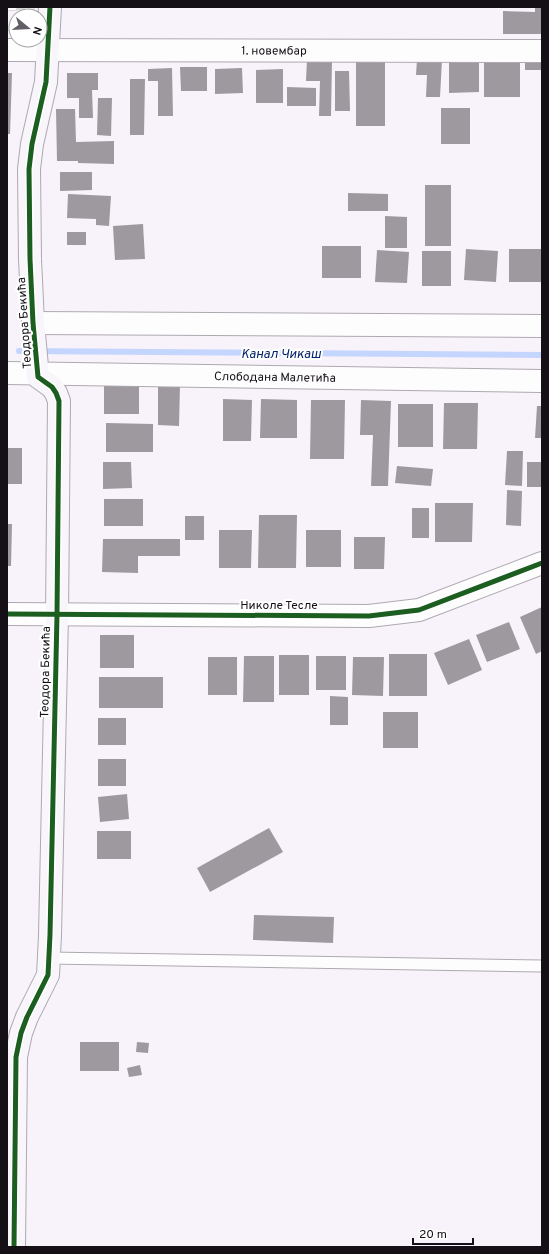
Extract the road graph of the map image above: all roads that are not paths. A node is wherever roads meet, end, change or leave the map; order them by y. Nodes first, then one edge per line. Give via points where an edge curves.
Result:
1 (50, 7) edge
2 (7, 50) edge
3 (49, 50) junction
4 (542, 51) edge
5 (542, 326) edge
6 (34, 327) junction
7 (38, 370) junction
8 (7, 373) edge
9 (542, 381) edge
10 (542, 563) edge
11 (7, 614) edge
12 (57, 615) junction
13 (48, 958) junction
14 (542, 966) edge
15 (14, 1247) edge

1 - 3 street, Теодора Бекића
2 - 3 street, 1. новембар
3 - 4 street, 1. новембар
3 - 6 street, Теодора Бекића via 46,82 32,144 30,169 30,259
5 - 6 street
6 - 7 street, Теодора Бекића
7 - 8 street, Слободана Малетића
7 - 9 street, Слободана Малетића
7 - 12 street, Теодора Бекића via 40,379 52,387 59,401
10 - 12 street, Николе Тесле via 419,610 369,616
11 - 12 street, Николе Тесле
12 - 13 street, Теодора Бекића
13 - 14 lane
13 - 15 street, Теодора Бекића via 48,975 27,1017 16,1057

